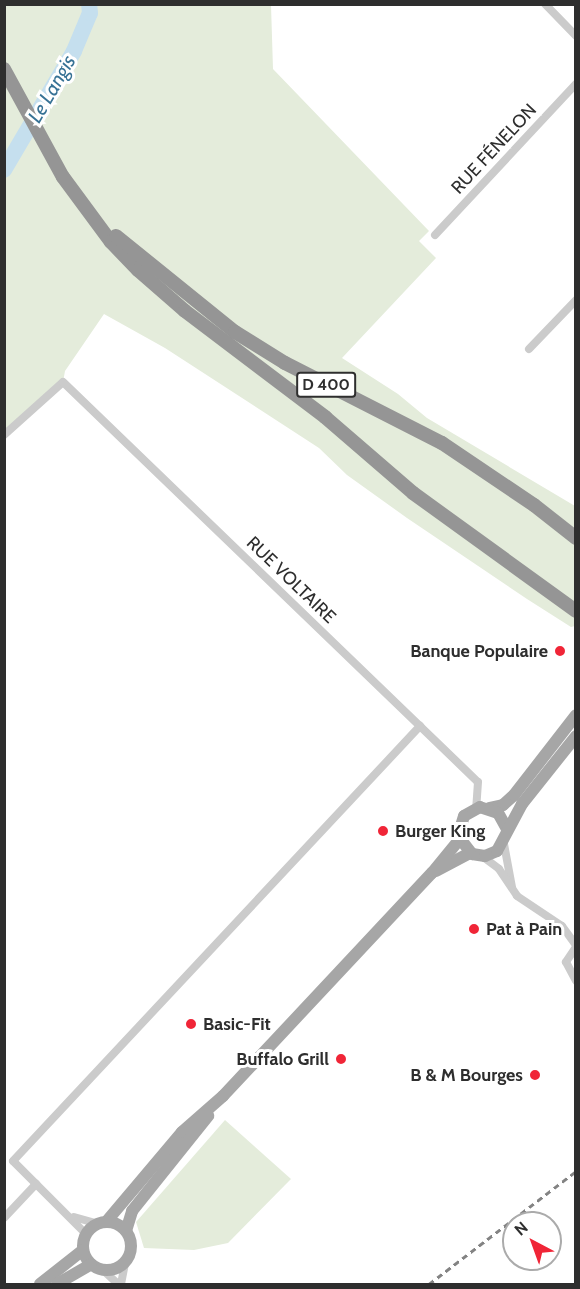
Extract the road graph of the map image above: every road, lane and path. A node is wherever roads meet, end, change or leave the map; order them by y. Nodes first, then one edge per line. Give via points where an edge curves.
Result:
1 (545, 4) edge
2 (576, 36) edge
3 (4, 69) edge
4 (576, 84) edge
5 (89, 212) junction
6 (435, 236) dead end
7 (576, 300) edge
8 (529, 349) dead end
9 (4, 435) edge
10 (576, 538) edge
11 (576, 611) edge
12 (576, 715) edge
13 (420, 726) junction
14 (576, 736) edge
15 (483, 808) junction
16 (507, 830) junction
17 (459, 840) junction
18 (504, 844) junction
19 (476, 855) junction
20 (432, 873) junction
21 (512, 887) junction
22 (576, 946) edge
23 (576, 981) edge
24 (223, 1096) junction
25 (36, 1184) junction
26 (70, 1215) junction
27 (4, 1218) edge
28 (102, 1223) junction
29 (126, 1231) junction
30 (86, 1234) junction
31 (83, 1250) junction
32 (125, 1263) junction
33 (91, 1264) junction
34 (103, 1270) junction
35 (40, 1284) edge
36 (57, 1284) edge
37 (120, 1284) edge

1 - 2 street
3 - 5 highway, D 400 via 37,133
4 - 6 street, RUE FÉNELON
5 - 10 highway, D 400 via 180,291 235,332 294,368 442,443
5 - 11 highway, D 400 via 138,270 185,311 325,417 413,493
7 - 8 street
9 - 13 street, RUE VOLTAIRE via 63,382
12 - 15 main road via 514,795 503,805
13 - 15 street, RUE VOLTAIRE via 478,782
13 - 25 street via 13,1161
14 - 16 main road
15 - 16 main road via 502,817
15 - 17 main road via 460,822
16 - 18 main road
17 - 19 main road
17 - 20 main road
18 - 19 main road via 495,853
18 - 21 street
19 - 20 main road
19 - 21 street via 494,864
20 - 24 main road
21 - 22 street via 517,896 562,926
22 - 23 street via 566,962 569,975
24 - 28 main road via 182,1132
24 - 29 main road via 132,1212
25 - 26 street
25 - 27 street
26 - 28 street
26 - 30 street
28 - 29 main road
28 - 30 main road
29 - 32 main road via 131,1247
30 - 31 main road
31 - 33 main road
31 - 35 main road
32 - 34 main road
32 - 37 street
33 - 34 main road
33 - 36 main road
34 - 37 street

